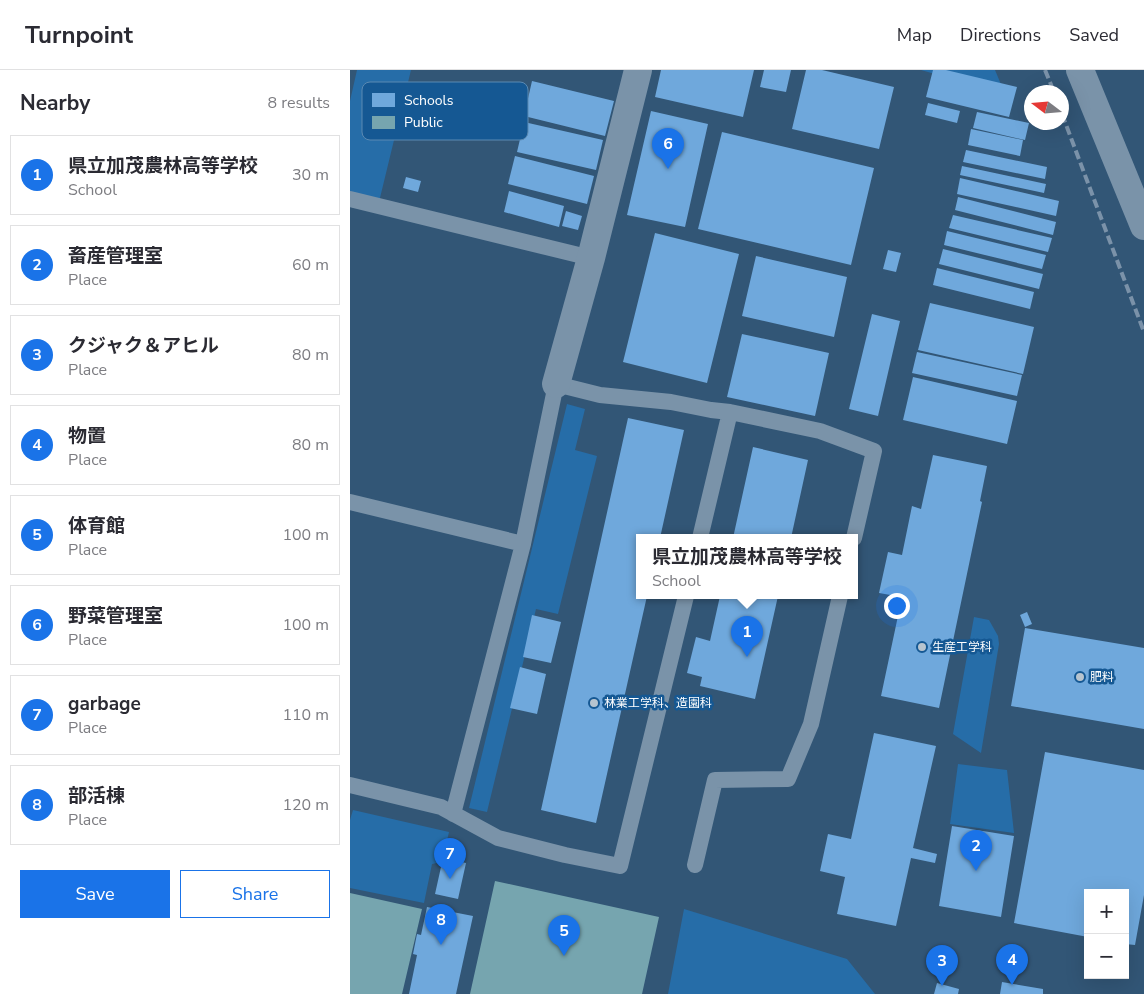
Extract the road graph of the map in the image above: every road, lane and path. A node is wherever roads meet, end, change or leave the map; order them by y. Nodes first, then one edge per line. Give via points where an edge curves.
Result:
1 (638, 70) edge
2 (1080, 70) edge
3 (350, 199) edge
4 (1144, 226) edge
5 (591, 258) junction
6 (556, 384) junction
7 (730, 412) junction
8 (350, 502) edge
9 (701, 534) edge
10 (855, 534) edge
11 (523, 544) junction
12 (685, 599) edge
13 (839, 599) edge
14 (350, 785) edge
15 (454, 814) junction
16 (695, 865) dead end

1 - 5 street
2 - 4 street
3 - 5 lane
5 - 6 street
6 - 7 lane via 600,395
6 - 11 lane
7 - 9 lane
7 - 10 lane via 820,430 874,451
8 - 11 lane
11 - 15 lane
12 - 15 lane via 620,866 498,838
13 - 16 lane via 811,724 788,779 715,780
14 - 15 lane via 441,807

